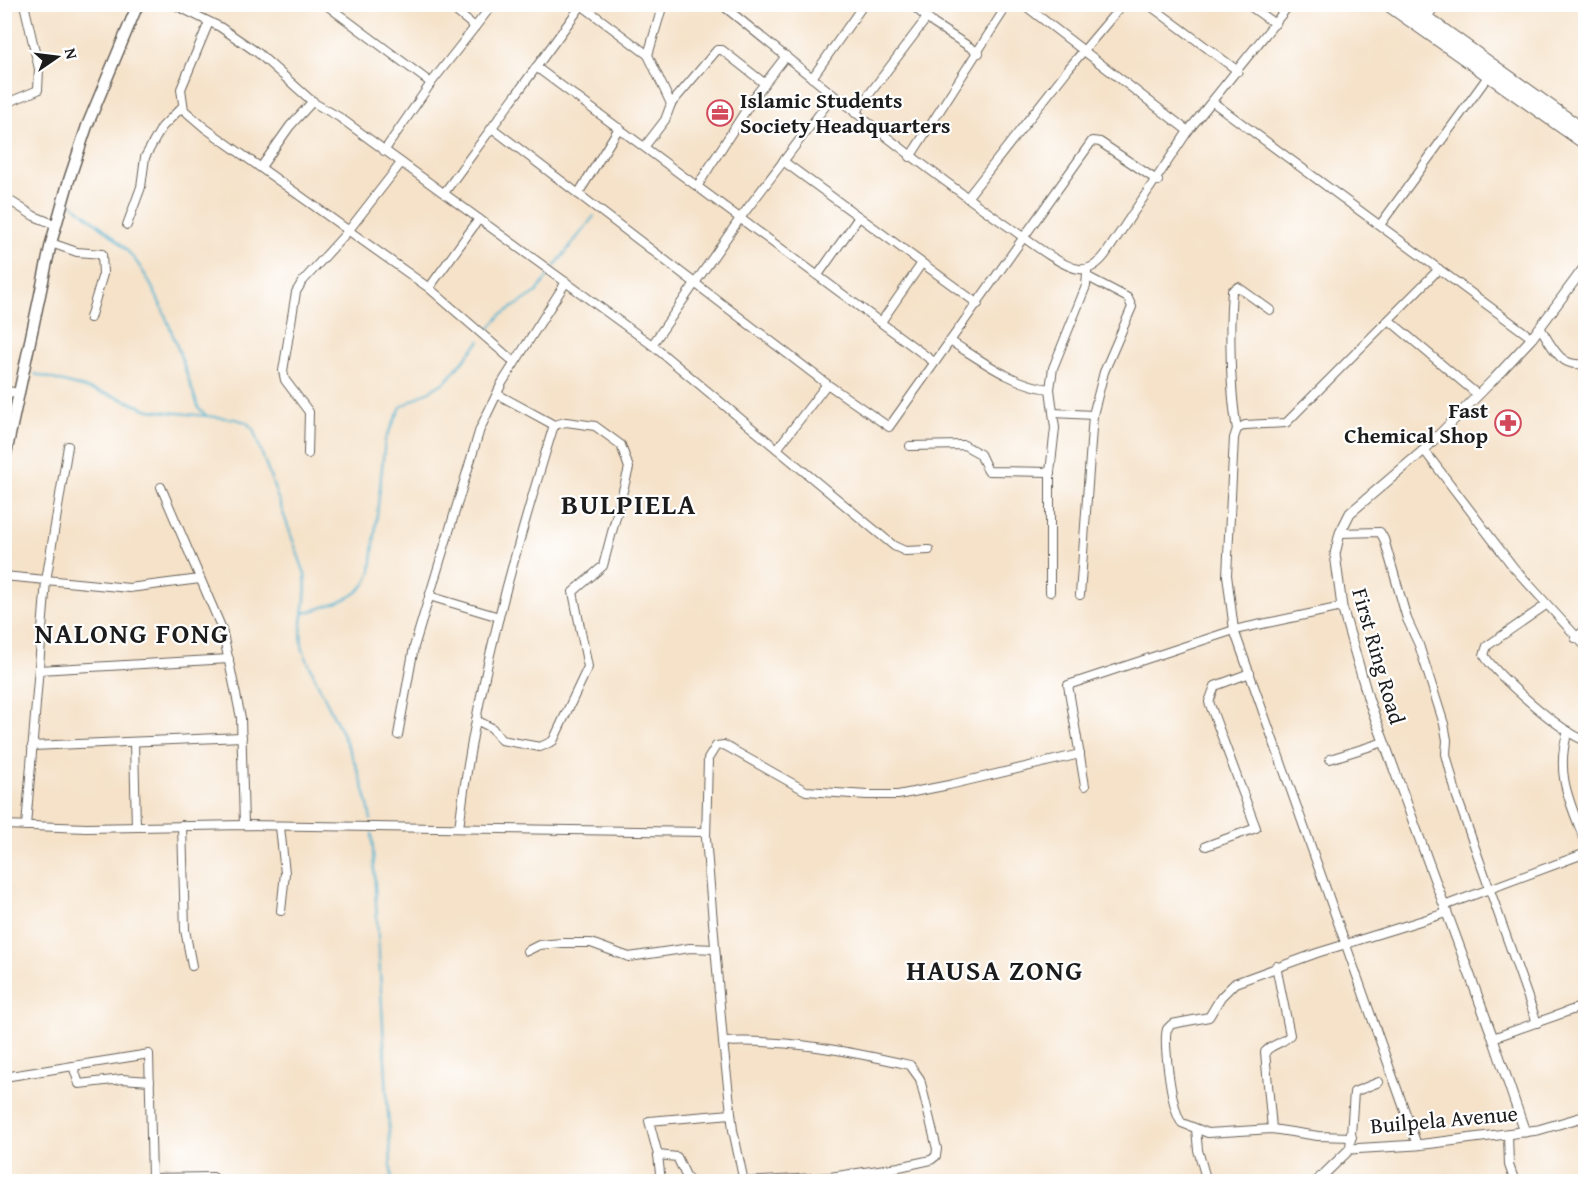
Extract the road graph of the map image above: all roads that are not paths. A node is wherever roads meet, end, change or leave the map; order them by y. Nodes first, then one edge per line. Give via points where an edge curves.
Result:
1 (24, 4) edge
2 (138, 4) edge
3 (173, 4) edge
4 (325, 4) edge
5 (447, 4) edge
6 (493, 4) edge
7 (663, 4) edge
8 (721, 4) edge
9 (864, 4) edge
10 (911, 4) edge
11 (1008, 4) edge
12 (1023, 4) edge
13 (1123, 4) edge
14 (1148, 4) edge
15 (1247, 4) edge
16 (1290, 4) edge
17 (1387, 4) edge
18 (1407, 4) edge
19 (1437, 4) edge
20 (581, 5) edge
21 (1426, 18) junction
22 (926, 19) junction
23 (209, 22) junction
24 (1275, 24) junction
25 (475, 27) junction
26 (1083, 51) junction
27 (979, 53) junction
28 (648, 55) junction
29 (786, 56) junction
30 (536, 67) junction
31 (1238, 71) junction
32 (1489, 75) junction
33 (812, 78) junction
34 (431, 83) junction
35 (764, 83) junction
36 (834, 96) junction
37 (313, 101) junction
38 (9, 102) dead end
39 (1214, 103) junction
40 (671, 104) junction
41 (183, 106) junction
42 (855, 113) junction
43 (492, 128) junction
44 (619, 128) junction
45 (1188, 131) junction
46 (1586, 132) edge
47 (1586, 144) edge
48 (645, 146) junction
49 (384, 151) junction
50 (910, 156) junction
51 (783, 161) junction
52 (401, 163) junction
53 (261, 167) junction
54 (1158, 181) junction
55 (698, 185) junction
56 (444, 193) junction
57 (578, 194) junction
58 (4, 198) edge
59 (967, 198) junction
60 (741, 217) junction
61 (860, 217) junction
62 (478, 219) junction
63 (56, 225) junction
64 (127, 225) dead end
65 (1380, 225) junction
66 (350, 230) junction
67 (1024, 237) junction
68 (51, 243) junction
69 (922, 263) junction
70 (1586, 265) edge
71 (1438, 269) junction
72 (1087, 273) junction
73 (818, 275) junction
74 (566, 282) junction
75 (696, 284) junction
76 (429, 288) junction
77 (978, 304) junction
78 (1270, 310) dead end
79 (90, 318) dead end
80 (1389, 320) junction
81 (881, 322) junction
82 (1539, 327) junction
83 (1532, 338) junction
84 (950, 341) junction
85 (652, 345) junction
86 (514, 362) junction
87 (934, 362) junction
88 (1586, 363) edge
89 (827, 384) junction
90 (1050, 389) junction
91 (4, 390) edge
92 (17, 393) junction
93 (497, 394) junction
94 (1478, 394) junction
95 (1054, 413) junction
96 (1093, 415) junction
97 (554, 425) junction
98 (1237, 429) junction
99 (68, 446) dead end
100 (910, 446) dead end
101 (777, 449) junction
102 (1424, 450) junction
103 (308, 454) dead end
104 (4, 463) edge
105 (1050, 471) junction
106 (161, 487) dead end
107 (1340, 533) junction
108 (929, 550) dead end
109 (4, 576) edge
110 (200, 579) junction
111 (46, 581) junction
112 (1050, 592) dead end
113 (1080, 595) dead end
114 (429, 596) junction
115 (1546, 604) junction
116 (1342, 607) junction
117 (499, 617) junction
118 (1586, 629) edge
119 (1234, 630) junction
120 (1575, 638) junction
121 (1586, 647) edge
122 (229, 659) junction
123 (39, 670) junction
124 (1250, 673) junction
125 (476, 720) junction
126 (1568, 731) junction
127 (398, 735) dead end
128 (242, 737) junction
129 (1586, 741) edge
130 (134, 742) junction
131 (1384, 742) junction
132 (32, 746) junction
133 (1080, 754) junction
134 (1330, 759) dead end
135 (1085, 786) dead end
136 (4, 825) edge
137 (182, 825) junction
138 (244, 825) junction
139 (26, 826) junction
140 (136, 827) junction
141 (280, 827) junction
142 (459, 828) junction
143 (706, 832) junction
144 (1586, 844) edge
145 (1206, 846) dead end
146 (1586, 853) edge
147 (1491, 888) junction
148 (1445, 910) junction
149 (281, 911) dead end
150 (1345, 944) junction
151 (715, 949) junction
152 (527, 951) dead end
153 (192, 966) dead end
154 (1276, 966) junction
155 (1586, 1005) edge
156 (1537, 1023) junction
157 (1493, 1038) junction
158 (723, 1042) junction
159 (73, 1066) junction
160 (4, 1077) edge
161 (150, 1081) junction
162 (1379, 1082) dead end
163 (731, 1114) junction
164 (1586, 1116) edge
165 (1196, 1129) junction
166 (1272, 1129) junction
167 (1525, 1132) junction
168 (1508, 1134) junction
169 (1352, 1137) junction
170 (1418, 1145) junction
171 (1350, 1149) junction
172 (658, 1155) junction
173 (1318, 1179) edge
174 (152, 1180) edge
175 (220, 1182) edge
176 (661, 1182) edge
177 (689, 1182) edge
178 (744, 1182) edge
179 (1207, 1182) edge
180 (1332, 1182) edge
181 (1515, 1182) edge

1 - 38 street via 39,69 38,90
2 - 63 main road via 87,126
3 - 23 street
4 - 34 street
5 - 25 street
6 - 25 street
7 - 28 street
8 - 29 street
9 - 33 street
10 - 22 street
11 - 27 street
12 - 26 street
13 - 26 street
14 - 31 street
15 - 24 street
16 - 24 street
17 - 32 highway
18 - 21 highway
19 - 21 street
20 - 28 street
20 - 30 street
21 - 46 highway
22 - 27 street
22 - 42 street
23 - 37 street via 258,53
23 - 41 street via 181,89
24 - 31 street
25 - 34 street
26 - 45 street
26 - 59 street
27 - 50 street
28 - 40 street
29 - 33 street
29 - 35 street
30 - 43 street
30 - 44 street
31 - 39 street
32 - 47 highway
32 - 65 street
33 - 36 street
34 - 49 street
35 - 40 street via 719,50
35 - 55 street
36 - 42 street
36 - 51 street
37 - 49 street
37 - 53 street
39 - 45 street
39 - 65 street
40 - 48 street via 665,120
41 - 53 street via 205,128
41 - 64 street via 162,127 145,157 141,187
42 - 50 street
43 - 56 street
43 - 57 street
44 - 48 street
44 - 57 street
45 - 54 street
48 - 55 street
49 - 52 street
50 - 59 street
51 - 60 street
51 - 61 street
52 - 56 street
52 - 66 street
53 - 66 street
54 - 67 street via 1100,142 1092,141
54 - 72 street via 1106,255
55 - 60 street
56 - 62 street
57 - 75 street
58 - 63 street
59 - 67 street
60 - 73 street
60 - 75 street
61 - 69 street
61 - 73 street
62 - 74 street
62 - 76 street
63 - 68 main road
65 - 71 street
66 - 76 street
66 - 103 street via 302,282 293,306 282,371 309,412
67 - 72 street
67 - 77 street
68 - 79 street via 104,257
68 - 92 main road
69 - 77 street
69 - 81 street
70 - 82 street, First Ring Road
71 - 80 street
71 - 83 street
72 - 90 street via 1053,368
72 - 96 street via 1128,298 1132,307 1104,372
73 - 81 street
74 - 85 street
74 - 86 street
75 - 85 street
75 - 89 street
76 - 86 street
77 - 84 street
78 - 98 street via 1239,287 1232,291
80 - 94 street
80 - 98 street via 1287,423 1245,425
81 - 87 street
82 - 83 street, First Ring Road
82 - 88 street via 1563,361 1574,365
83 - 94 street, First Ring Road
84 - 87 street
84 - 90 street via 1004,373 1029,385
85 - 101 street
86 - 93 street
87 - 89 street via 890,428
89 - 101 street
90 - 95 street
91 - 92 street
92 - 104 main road
93 - 97 street
93 - 114 street via 480,429
94 - 102 street, First Ring Road
95 - 96 street
95 - 105 street
96 - 113 street
97 - 117 street
97 - 125 street via 566,422 595,426 621,445 629,468 603,566 573,592 588,667 548,746 501,740 492,728
98 - 119 street via 1227,574
99 - 111 street
100 - 105 street via 974,448 988,471
101 - 108 street via 894,546 905,551
102 - 107 street, First Ring Road via 1350,513
102 - 115 street
105 - 112 street
106 - 110 street
107 - 116 street, First Ring Road via 1336,561
107 - 147 street via 1372,531 1380,532 1384,538 1444,724 1446,754 1457,797
109 - 111 street
110 - 111 street via 129,588
110 - 122 street via 222,629
111 - 123 street
114 - 117 street
114 - 127 street via 414,648
115 - 120 street
115 - 126 street via 1487,646 1484,655
116 - 119 street
116 - 131 street, First Ring Road
117 - 125 street
118 - 120 street
119 - 124 street
119 - 133 street via 1068,685
120 - 121 street
122 - 123 street
122 - 128 street
123 - 132 street
124 - 145 street via 1215,686 1209,702 1256,828
124 - 150 street
125 - 142 street
126 - 129 street
126 - 144 street via 1561,754 1562,777
128 - 130 street
128 - 138 street
130 - 132 street
130 - 140 street
131 - 134 street
131 - 148 street, First Ring Road
132 - 139 street
133 - 135 street
133 - 143 street via 898,795 867,795 806,791 724,745 716,746 708,759
136 - 139 street
137 - 138 street
137 - 140 street
137 - 153 street via 185,930
138 - 141 street
139 - 140 street
141 - 142 street
141 - 149 street via 285,873
142 - 143 street
143 - 151 street
146 - 147 street
147 - 148 street
147 - 156 street
148 - 150 street
148 - 157 street, First Ring Road
150 - 154 street
150 - 170 street
151 - 152 street via 690,948 629,957 591,943 562,943 539,945
151 - 158 street
154 - 165 street via 1235,983 1209,1017 1172,1024 1167,1029 1176,1113 1182,1124
154 - 166 street via 1290,1035 1265,1052
155 - 156 street
156 - 157 street
157 - 167 street, First Ring Road
158 - 163 street
158 - 178 street via 813,1047 910,1065 920,1079 938,1149 931,1160 899,1167 830,1177
159 - 160 street
159 - 161 street via 79,1084 123,1079
159 - 161 street via 149,1054
161 - 174 street
162 - 169 street via 1354,1092
163 - 172 street via 649,1121
163 - 178 street
164 - 167 street, Builpela Avenue
165 - 166 street via 1218,1133
165 - 179 street
166 - 169 street
167 - 168 street, Builpela Avenue
168 - 170 street, Builpela Avenue
168 - 181 street via 1509,1165
169 - 171 street
170 - 171 street, Builpela Avenue
171 - 173 street, Builpela Avenue
172 - 176 street
172 - 177 street via 677,1157
173 - 180 street
174 - 175 street via 213,1177

